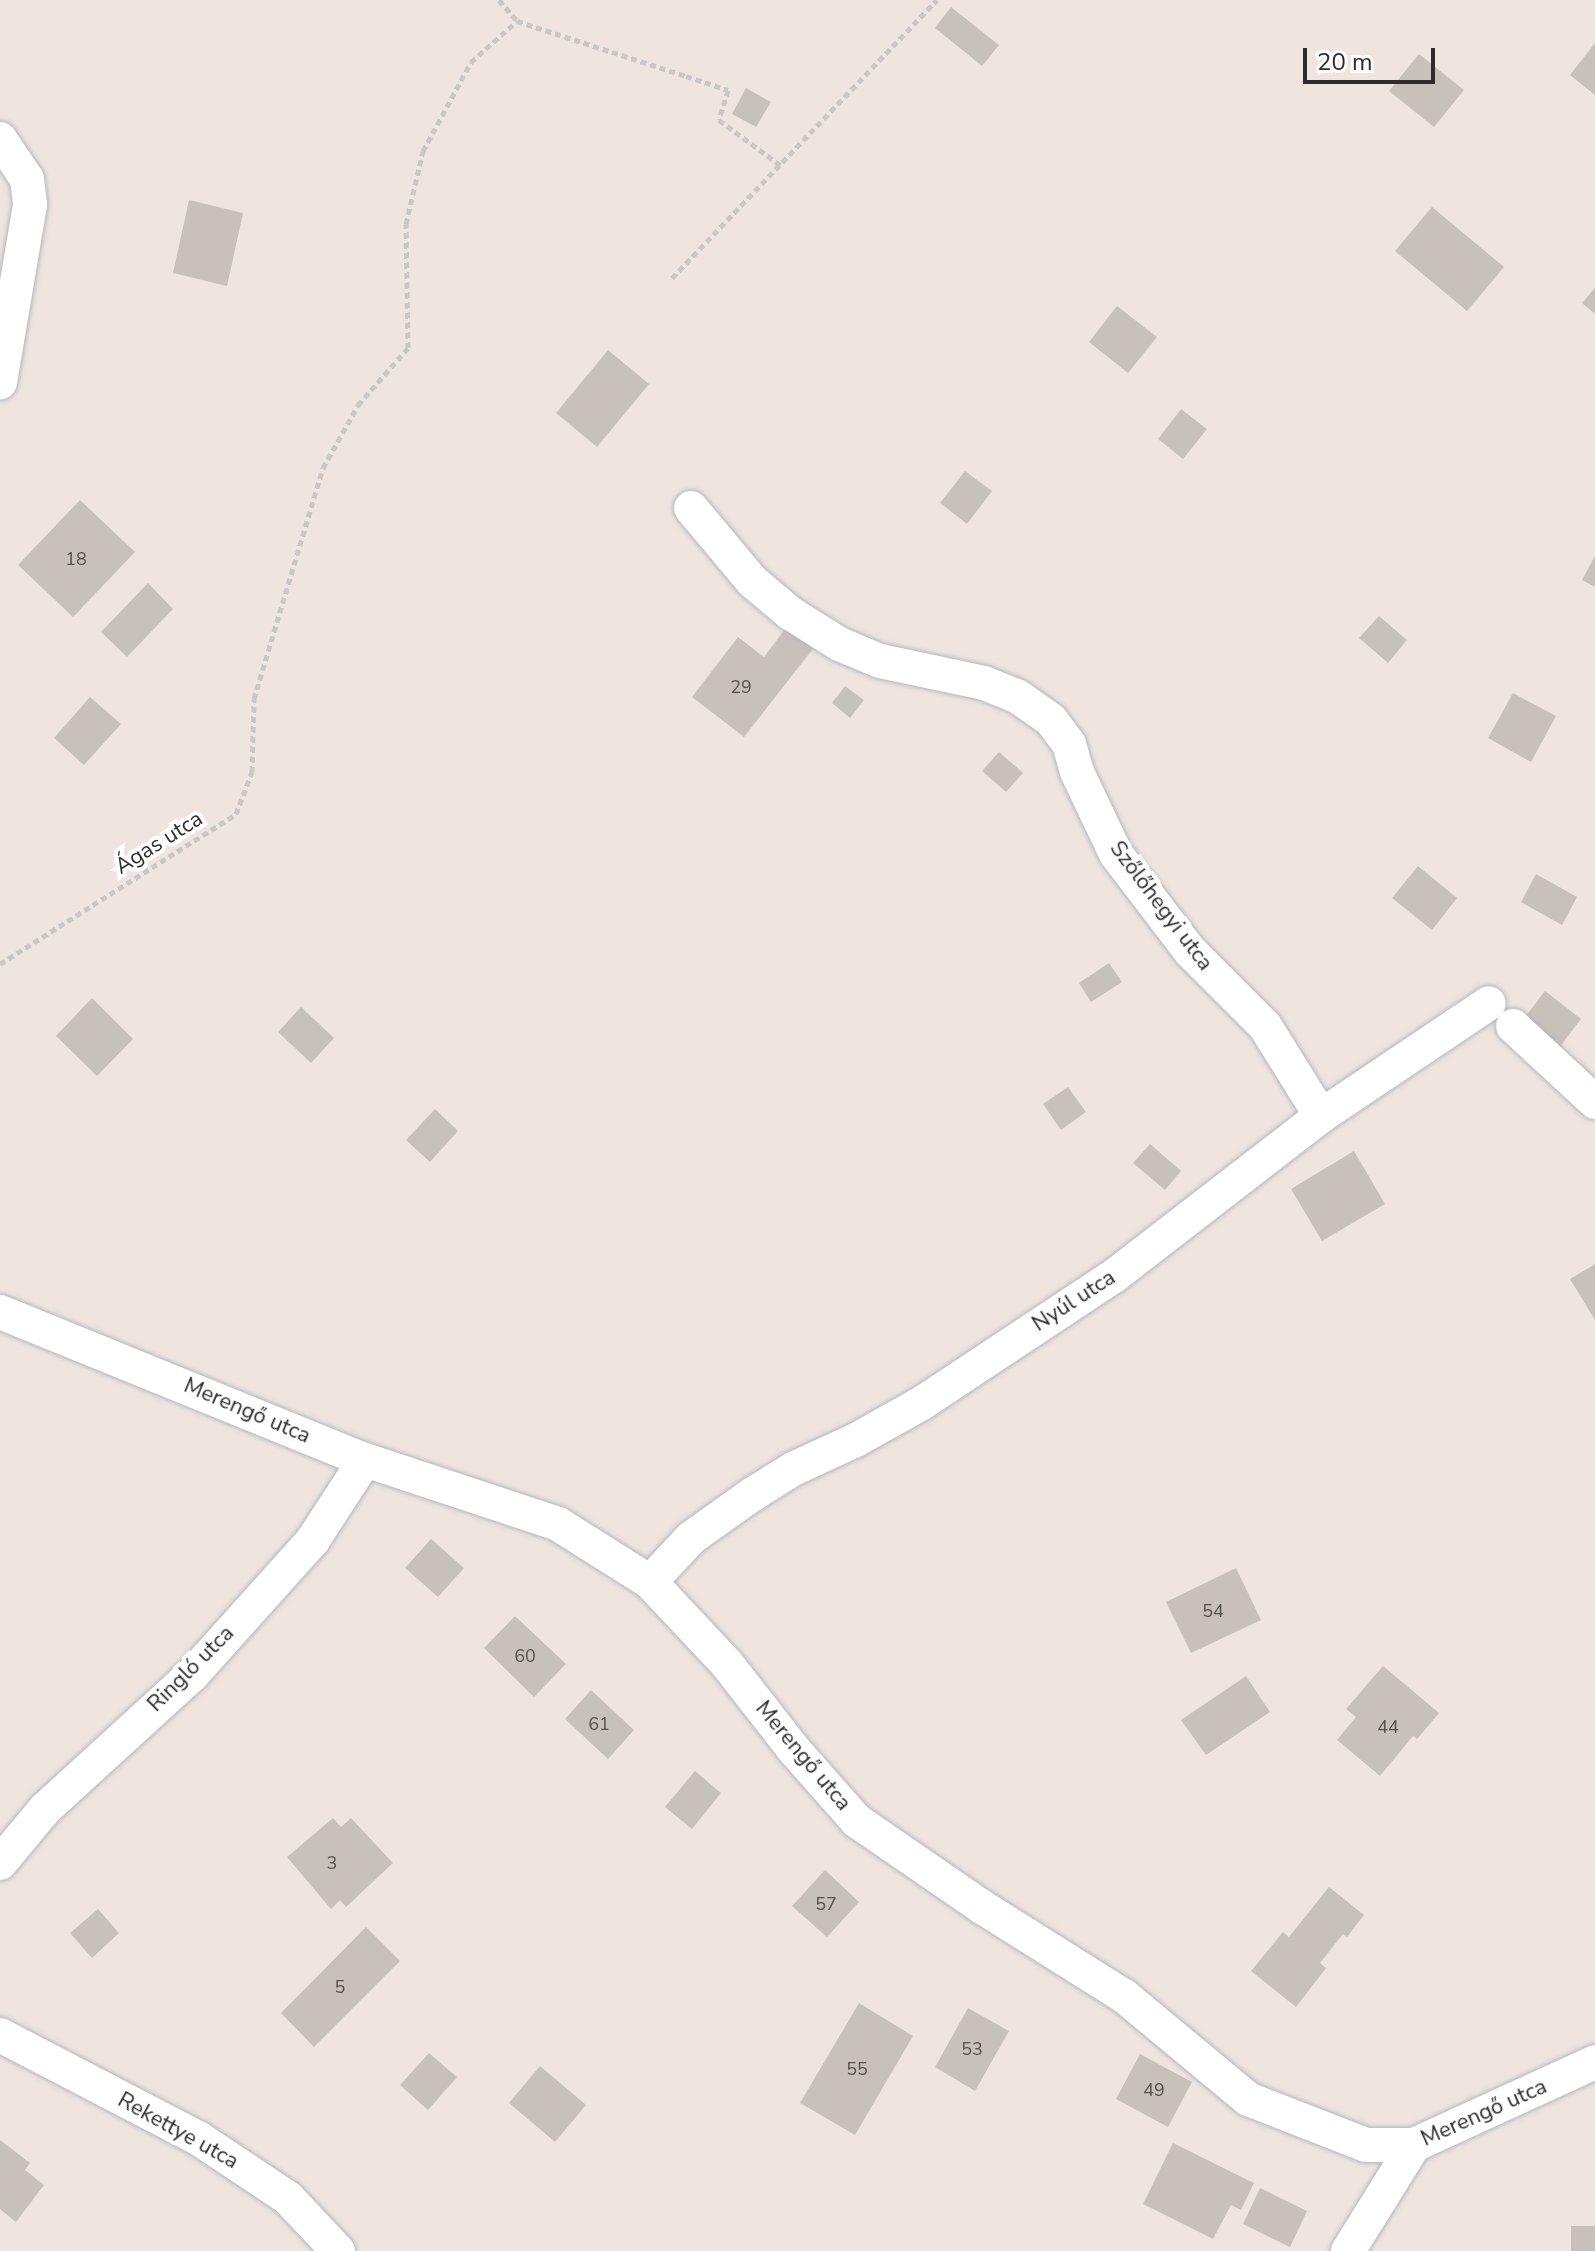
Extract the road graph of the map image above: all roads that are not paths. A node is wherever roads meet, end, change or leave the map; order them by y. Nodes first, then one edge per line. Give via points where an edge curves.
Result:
1 (0, 139) edge
2 (0, 382) edge
3 (691, 508) dead end
4 (1595, 1102) edge
5 (1321, 1116) junction
6 (0, 1312) edge
7 (365, 1460) junction
8 (650, 1582) junction
9 (0, 1863) edge
10 (0, 2035) edge
11 (1595, 2062) edge
12 (1414, 2145) junction
13 (338, 2251) edge
14 (1348, 2251) edge

1 - 2 street via 27,179 30,205
3 - 5 street, Szőlőhegyi utca via 752,581 839,644 880,661 984,683 1017,696 1051,720 1069,744 1116,854 1190,951 1265,1026
4 - 5 street, Nyúl utca via 1501,1015
5 - 8 street, Nyúl utca via 1114,1276 922,1403 753,1494 691,1538
6 - 7 street, Merengő utca
7 - 8 street, Merengő utca via 558,1524
7 - 9 street, Ringló utca via 313,1540 192,1675 45,1809
8 - 12 street, Merengő utca via 727,1664 857,1821 1124,1996 1248,2099 1366,2145
10 - 13 street, Rekettye utca via 198,2138 288,2198
11 - 12 street, Merengő utca
12 - 14 street

